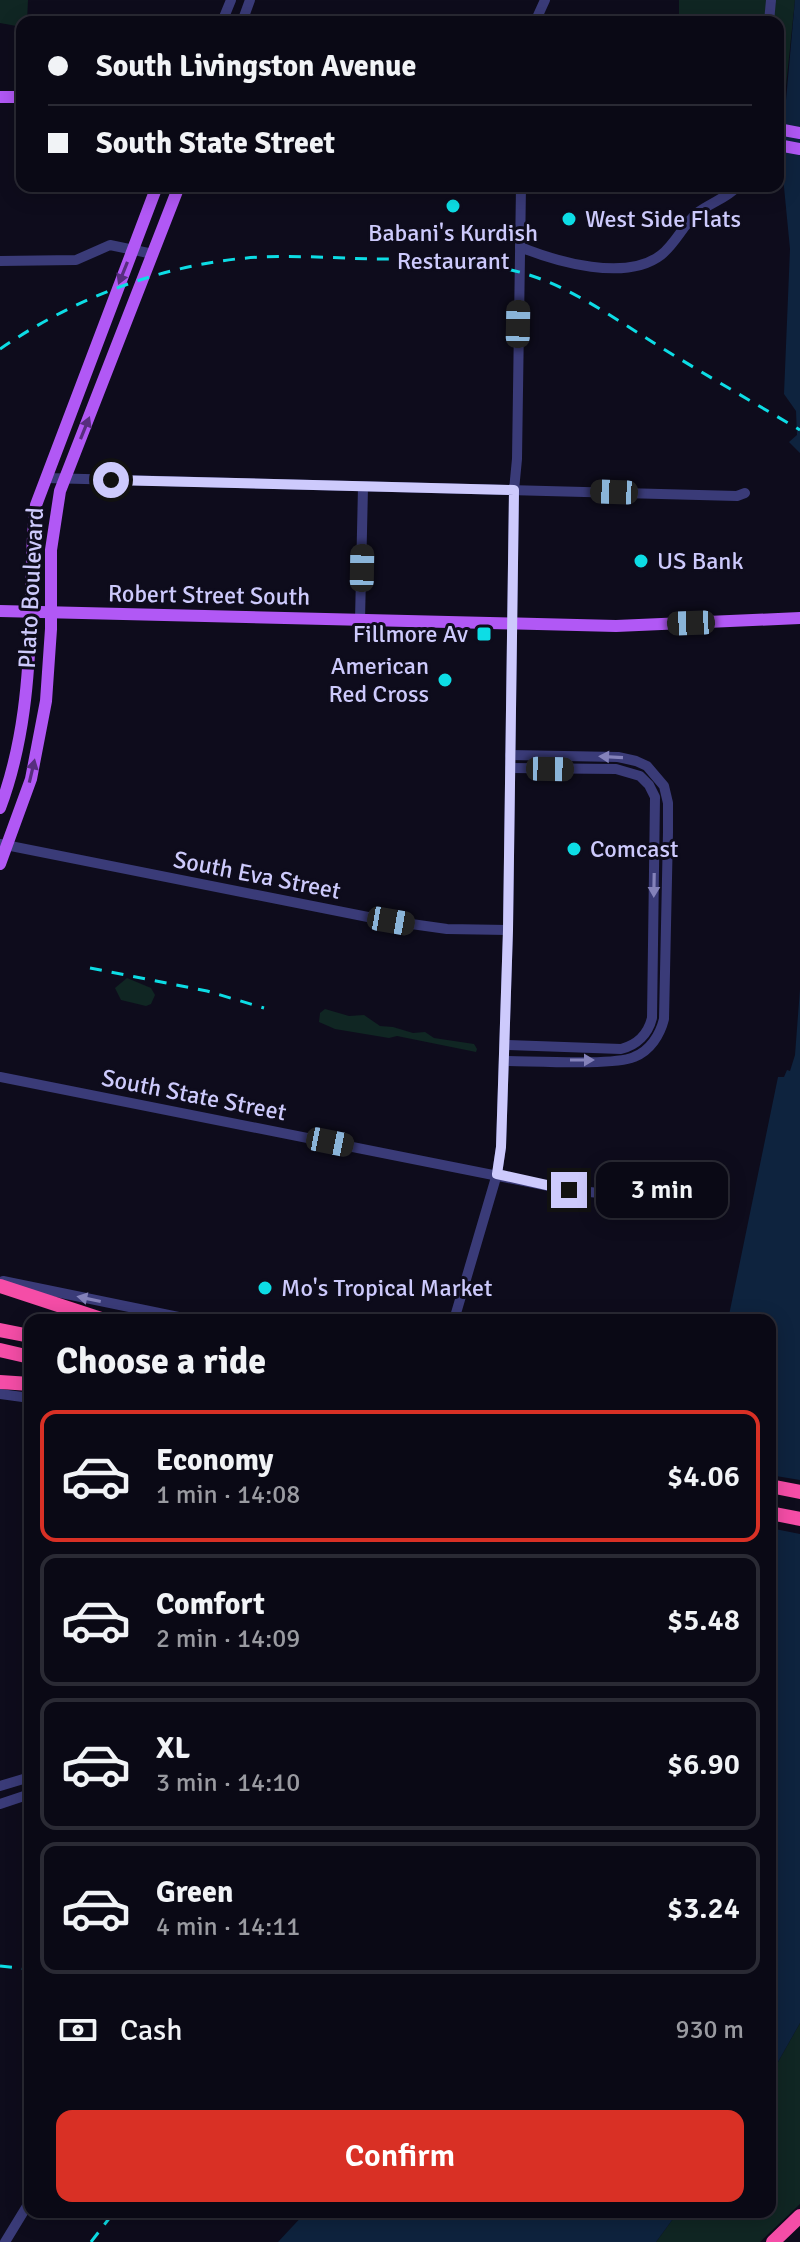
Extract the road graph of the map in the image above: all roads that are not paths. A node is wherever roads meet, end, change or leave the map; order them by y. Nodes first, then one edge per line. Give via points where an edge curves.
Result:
1 (155, 192) edge
2 (177, 192) edge
3 (521, 192) edge
4 (729, 192) edge
5 (520, 247) junction
6 (134, 248) junction
7 (153, 254) junction
8 (0, 261) edge
9 (46, 478) junction
10 (64, 478) junction
11 (363, 487) junction
12 (514, 490) junction
13 (745, 493) dead end
14 (0, 611) edge
15 (31, 612) junction
16 (51, 612) junction
17 (800, 618) edge
18 (360, 620) junction
19 (512, 624) junction
20 (510, 755) junction
21 (510, 768) junction
22 (0, 808) edge
23 (4, 845) edge
24 (0, 864) edge
25 (508, 930) junction
26 (505, 1045) junction
27 (504, 1061) junction
28 (0, 1077) edge
29 (497, 1174) junction
30 (620, 1195) dead end
31 (0, 1283) edge
32 (87, 1314) edge
33 (162, 1314) edge
34 (456, 1314) edge
35 (0, 1330) edge
36 (24, 1335) edge
37 (0, 1350) edge
38 (24, 1356) edge
39 (0, 1382) edge
40 (24, 1384) edge
41 (0, 1394) edge
42 (24, 1397) edge
43 (776, 1487) edge
44 (800, 1492) edge
45 (776, 1514) edge
46 (800, 1519) edge
47 (24, 1779) edge
48 (0, 1786) edge
49 (24, 1796) edge
50 (0, 1804) edge
51 (24, 2211) edge
52 (800, 2216) edge
53 (5, 2242) edge
54 (773, 2242) edge

1 - 6 main road, Plato Boulevard
2 - 7 main road, Plato Boulevard
3 - 5 street
4 - 5 street via 696,214 667,250 641,266 568,264
5 - 12 street
6 - 7 street
6 - 8 street via 110,245 76,260
6 -> 9 main road, Plato Boulevard
10 -> 7 main road, Plato Boulevard
9 - 10 street
9 - 15 main road, Plato Boulevard via 34,518
10 - 11 street
10 - 16 main road, Plato Boulevard via 52,534
11 - 12 street
11 - 18 street
12 - 13 street
12 - 19 street
14 - 15 main road, Robert Street South
15 - 16 main road, Robert Street South
15 - 22 main road, Plato Boulevard via 23,721
16 - 18 main road, Robert Street South
23 -> 16 main road, Plato Boulevard via 21,810 37,752
17 - 19 main road, Robert Street South via 616,626
18 - 19 main road, Robert Street South
19 - 20 street
20 - 21 street
27 -> 20 street via 622,1060 641,1054 656,1039 664,1019 668,832 667,794 647,766 618,757
21 - 25 street
21 -> 26 street via 631,772 653,792 656,823 652,1018 646,1032 621,1049
23 - 24 main road, Plato Boulevard
23 - 25 street, South Eva Street via 383,920
25 - 26 street
26 - 27 street
27 - 29 street
28 - 29 street, South State Street
29 - 30 street, South State Street
29 - 34 street
31 - 32 highway
33 -> 31 street
35 - 36 highway
37 - 38 highway
39 - 40 highway
41 - 42 street
43 - 44 highway
45 - 46 highway
47 - 48 street
49 - 50 street
51 - 53 street
52 - 54 highway

